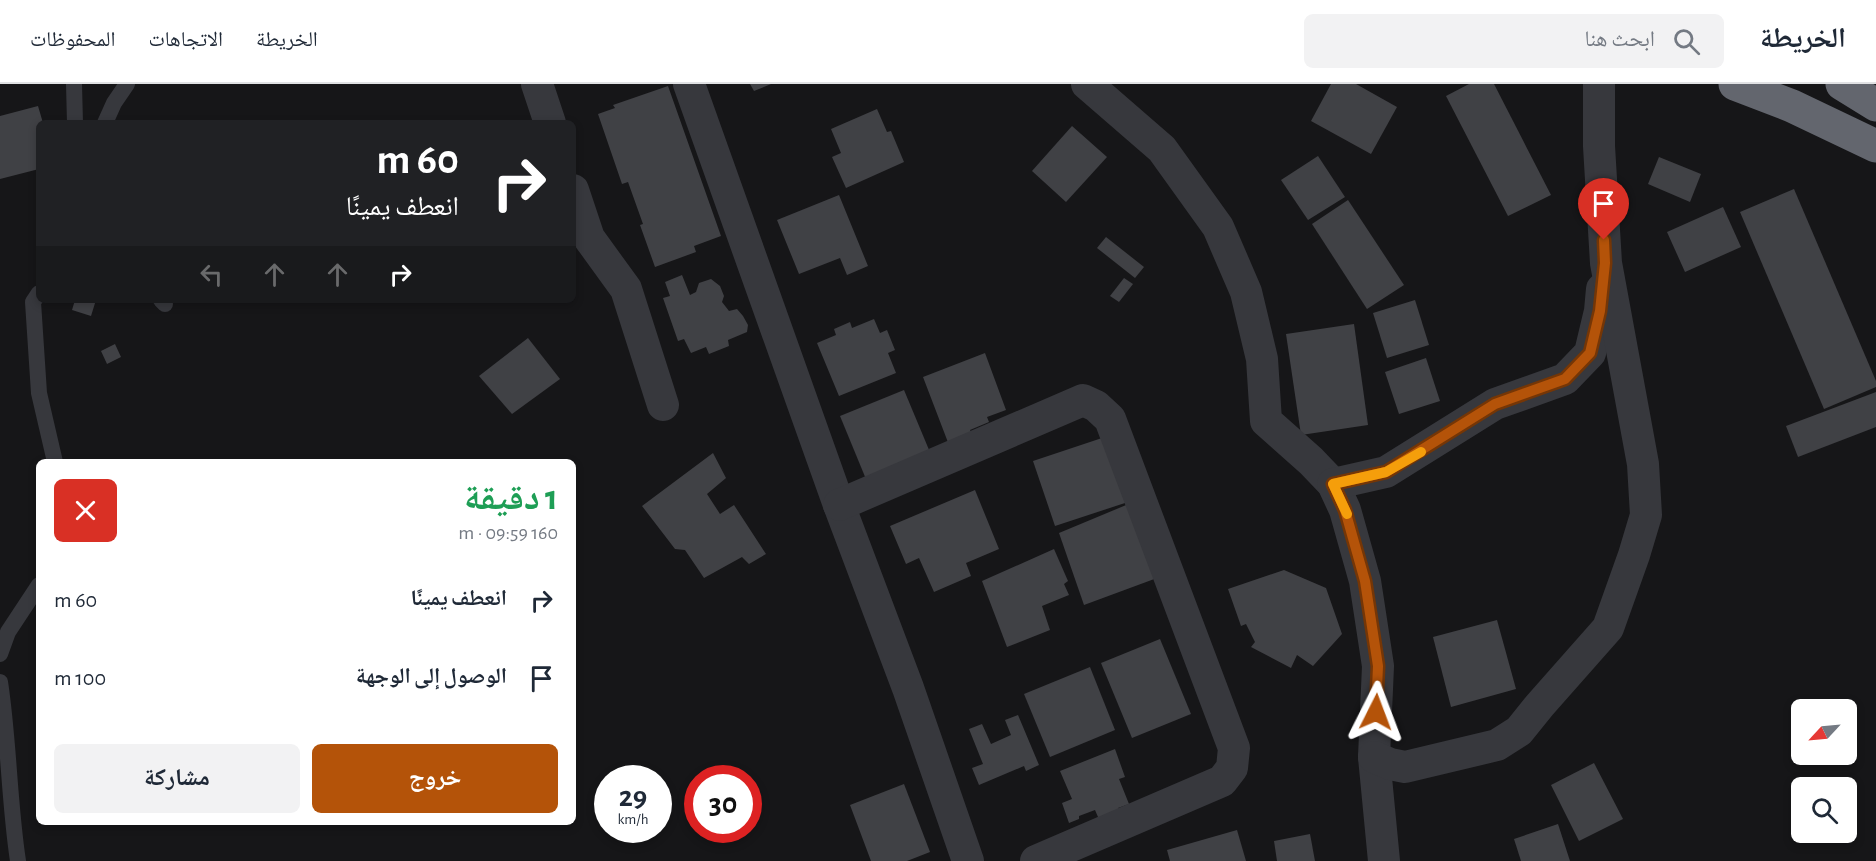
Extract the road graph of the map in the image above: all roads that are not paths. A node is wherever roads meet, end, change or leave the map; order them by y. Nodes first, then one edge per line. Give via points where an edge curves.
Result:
1 (74, 84) edge
2 (127, 84) edge
3 (537, 84) edge
4 (689, 84) edge
5 (1087, 84) edge
6 (1599, 84) edge
7 (1735, 84) edge
8 (1842, 84) edge
9 (1876, 105) edge
10 (75, 120) edge
11 (106, 120) edge
12 (549, 120) edge
13 (1876, 146) edge
14 (576, 198) edge
15 (1605, 263) junction
16 (36, 297) edge
17 (663, 405) dead end
18 (54, 459) edge
19 (1333, 484) junction
20 (839, 505) junction
21 (36, 590) edge
22 (0, 654) edge
23 (0, 682) edge
24 (1374, 757) junction
25 (18, 861) edge
26 (968, 861) edge
27 (1036, 861) edge
28 (1384, 861) edge

1 - 10 lane
2 - 11 lane
3 - 12 street
4 - 20 street
5 - 19 street via 1162,149 1218,227 1246,292 1262,360 1266,420
6 - 15 street
7 - 13 highway
8 - 9 highway
14 - 17 street via 590,238 626,289
15 - 19 street via 1590,353 1565,379 1495,404 1386,472
15 - 24 street via 1643,464 1647,515 1608,628 1519,731 1497,745 1405,766
16 - 18 lane via 33,302 39,393
19 - 24 street via 1345,510 1367,592 1378,666
20 - 26 street
20 - 27 street via 1083,400 1110,420 1234,748 1232,768 1222,781
21 - 22 lane via 8,632
23 - 25 lane
24 - 28 street

